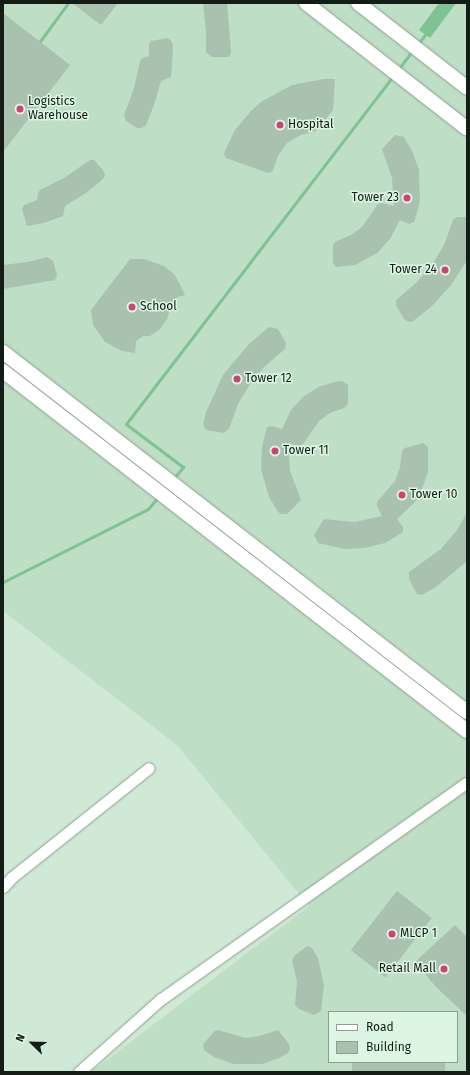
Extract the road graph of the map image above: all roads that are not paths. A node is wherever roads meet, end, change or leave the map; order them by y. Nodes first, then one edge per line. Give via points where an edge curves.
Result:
1 (306, 3) edge
2 (358, 3) edge
3 (467, 88) edge
4 (467, 129) edge
5 (3, 352) edge
6 (3, 371) edge
7 (467, 712) edge
8 (467, 732) edge
9 (149, 768) dead end
10 (467, 782) edge
11 (3, 887) edge
12 (79, 1072) edge

1 - 4 street
2 - 3 street
5 - 7 street
6 - 8 street
9 - 11 street
10 - 12 street via 161,999

